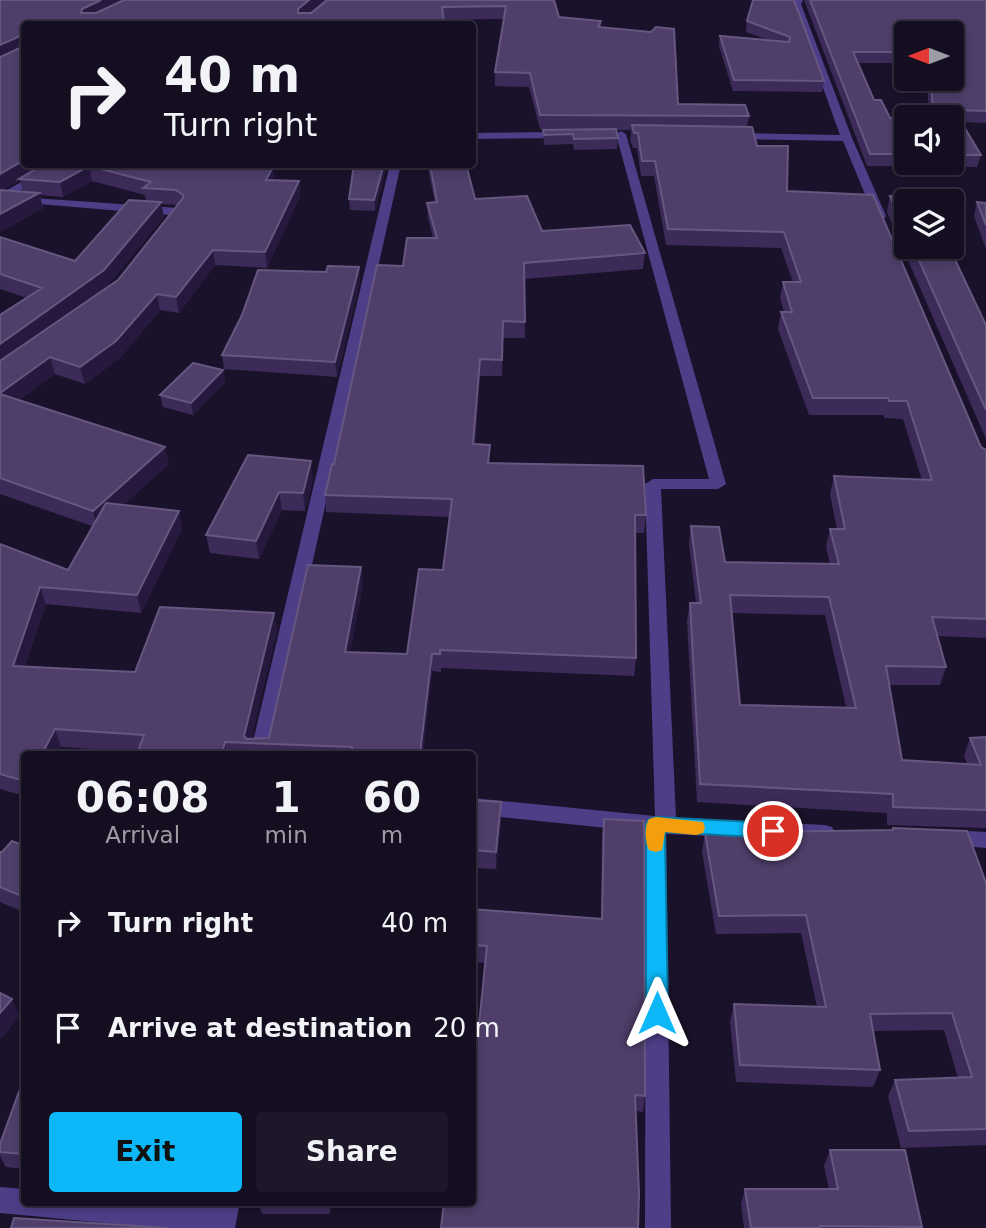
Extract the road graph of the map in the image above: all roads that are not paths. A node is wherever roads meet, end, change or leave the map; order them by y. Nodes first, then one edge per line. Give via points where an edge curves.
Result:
1 (799, 0) edge
2 (621, 134) edge
3 (581, 135) edge
4 (476, 136) edge
5 (714, 136) edge
6 (847, 138) junction
7 (55, 168) edge
8 (395, 168) edge
9 (1, 199) edge
10 (885, 227) edge
11 (153, 241) edge
12 (261, 751) edge
13 (476, 806) edge
14 (661, 825) junction
15 (847, 834) edge
16 (930, 837) edge
17 (986, 840) edge
18 (0, 1200) edge
19 (21, 1202) edge
20 (79, 1206) edge
21 (224, 1217) edge
22 (659, 1228) edge

1 - 6 street
2 - 14 street via 718,484 653,484
3 - 4 street
5 - 6 street
6 - 10 street
7 - 9 street
8 - 12 street
9 - 11 street via 178,212
13 - 14 street
14 - 15 street
14 - 22 street
16 - 17 street
18 - 19 street
20 - 21 street

